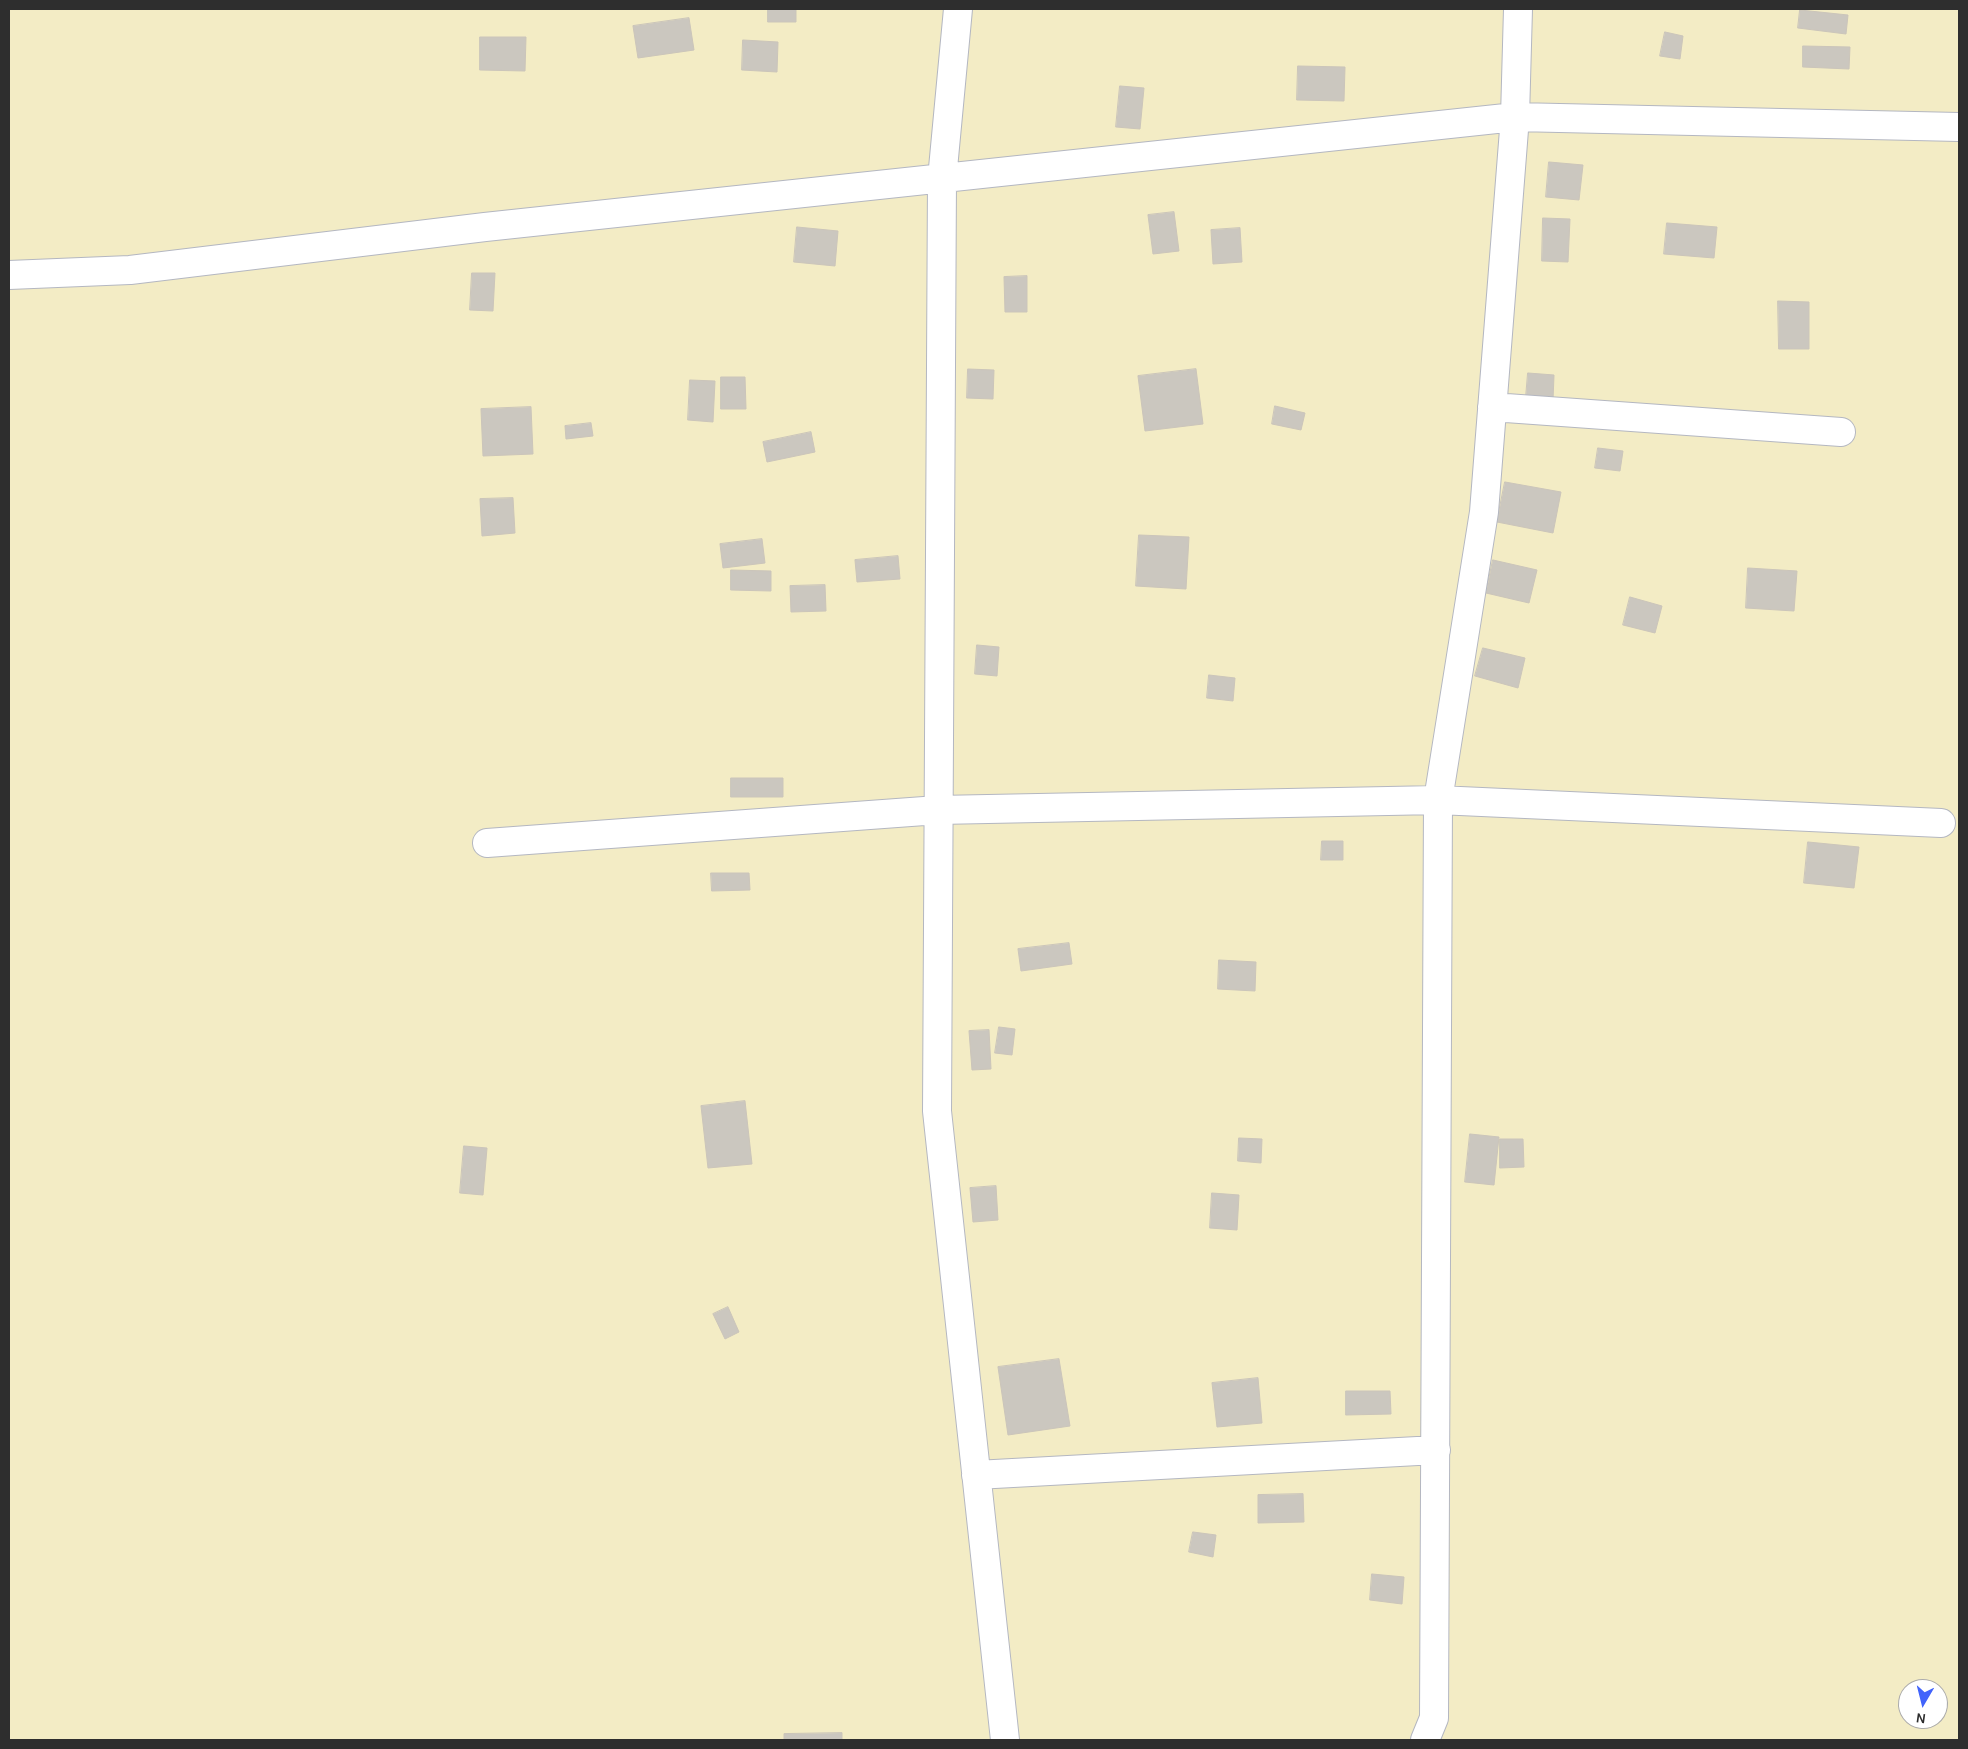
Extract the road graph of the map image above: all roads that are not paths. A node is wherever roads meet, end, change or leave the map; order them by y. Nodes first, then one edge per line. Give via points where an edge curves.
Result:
1 (958, 9) edge
2 (1518, 9) edge
3 (1515, 117) junction
4 (1959, 127) edge
5 (942, 179) junction
6 (9, 275) edge
7 (1492, 407) junction
8 (1840, 432) dead end
9 (1438, 800) junction
10 (938, 810) junction
11 (1941, 823) dead end
12 (486, 843) dead end
13 (1436, 1450) junction
14 (976, 1475) junction
15 (1005, 1740) edge
16 (1425, 1740) edge

1 - 5 street
2 - 3 street
3 - 4 street
3 - 5 street
3 - 7 street
5 - 6 street via 486,227 130,270
5 - 10 street
7 - 8 street
7 - 9 street via 1484,512
9 - 10 street
9 - 11 street
9 - 13 street
10 - 12 street
10 - 14 street via 937,1111
13 - 14 street
13 - 16 street via 1434,1718
14 - 15 street

